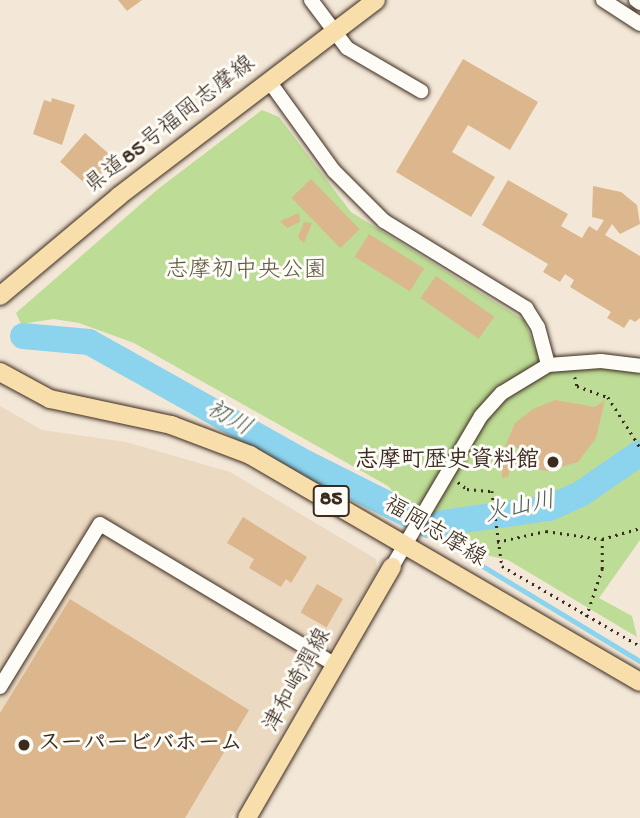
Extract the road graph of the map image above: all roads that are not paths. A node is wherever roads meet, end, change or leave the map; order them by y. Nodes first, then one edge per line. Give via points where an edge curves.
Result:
1 (311, 0) edge
2 (376, 0) edge
3 (603, 0) edge
4 (640, 24) edge
5 (335, 32) junction
6 (269, 81) junction
7 (421, 91) dead end
8 (0, 296) edge
9 (548, 365) junction
10 (640, 366) edge
11 (0, 372) edge
12 (406, 545) junction
13 (392, 567) joint
14 (334, 664) junction
15 (640, 682) edge
16 (0, 687) edge
17 (247, 818) edge

1 - 5 street
2 - 5 main road, 県道85号福岡志摩線
3 - 4 street
5 - 6 main road, 県道85号福岡志摩線
5 - 7 street via 346,48
6 - 8 main road, 県道85号福岡志摩線 via 119,196
6 - 9 street via 334,171 384,221 511,295 526,309 538,327
9 - 10 street
9 - 12 street via 502,393 481,416
11 - 12 main road, 福岡志摩線 / 85 via 50,400 171,425 215,439
12 - 13 street
12 - 15 main road, 福岡志摩線 / 85
13 - 14 main road, 津和崎潤線
14 - 16 street via 100,524
14 - 17 main road, 津和崎潤線 via 294,743

